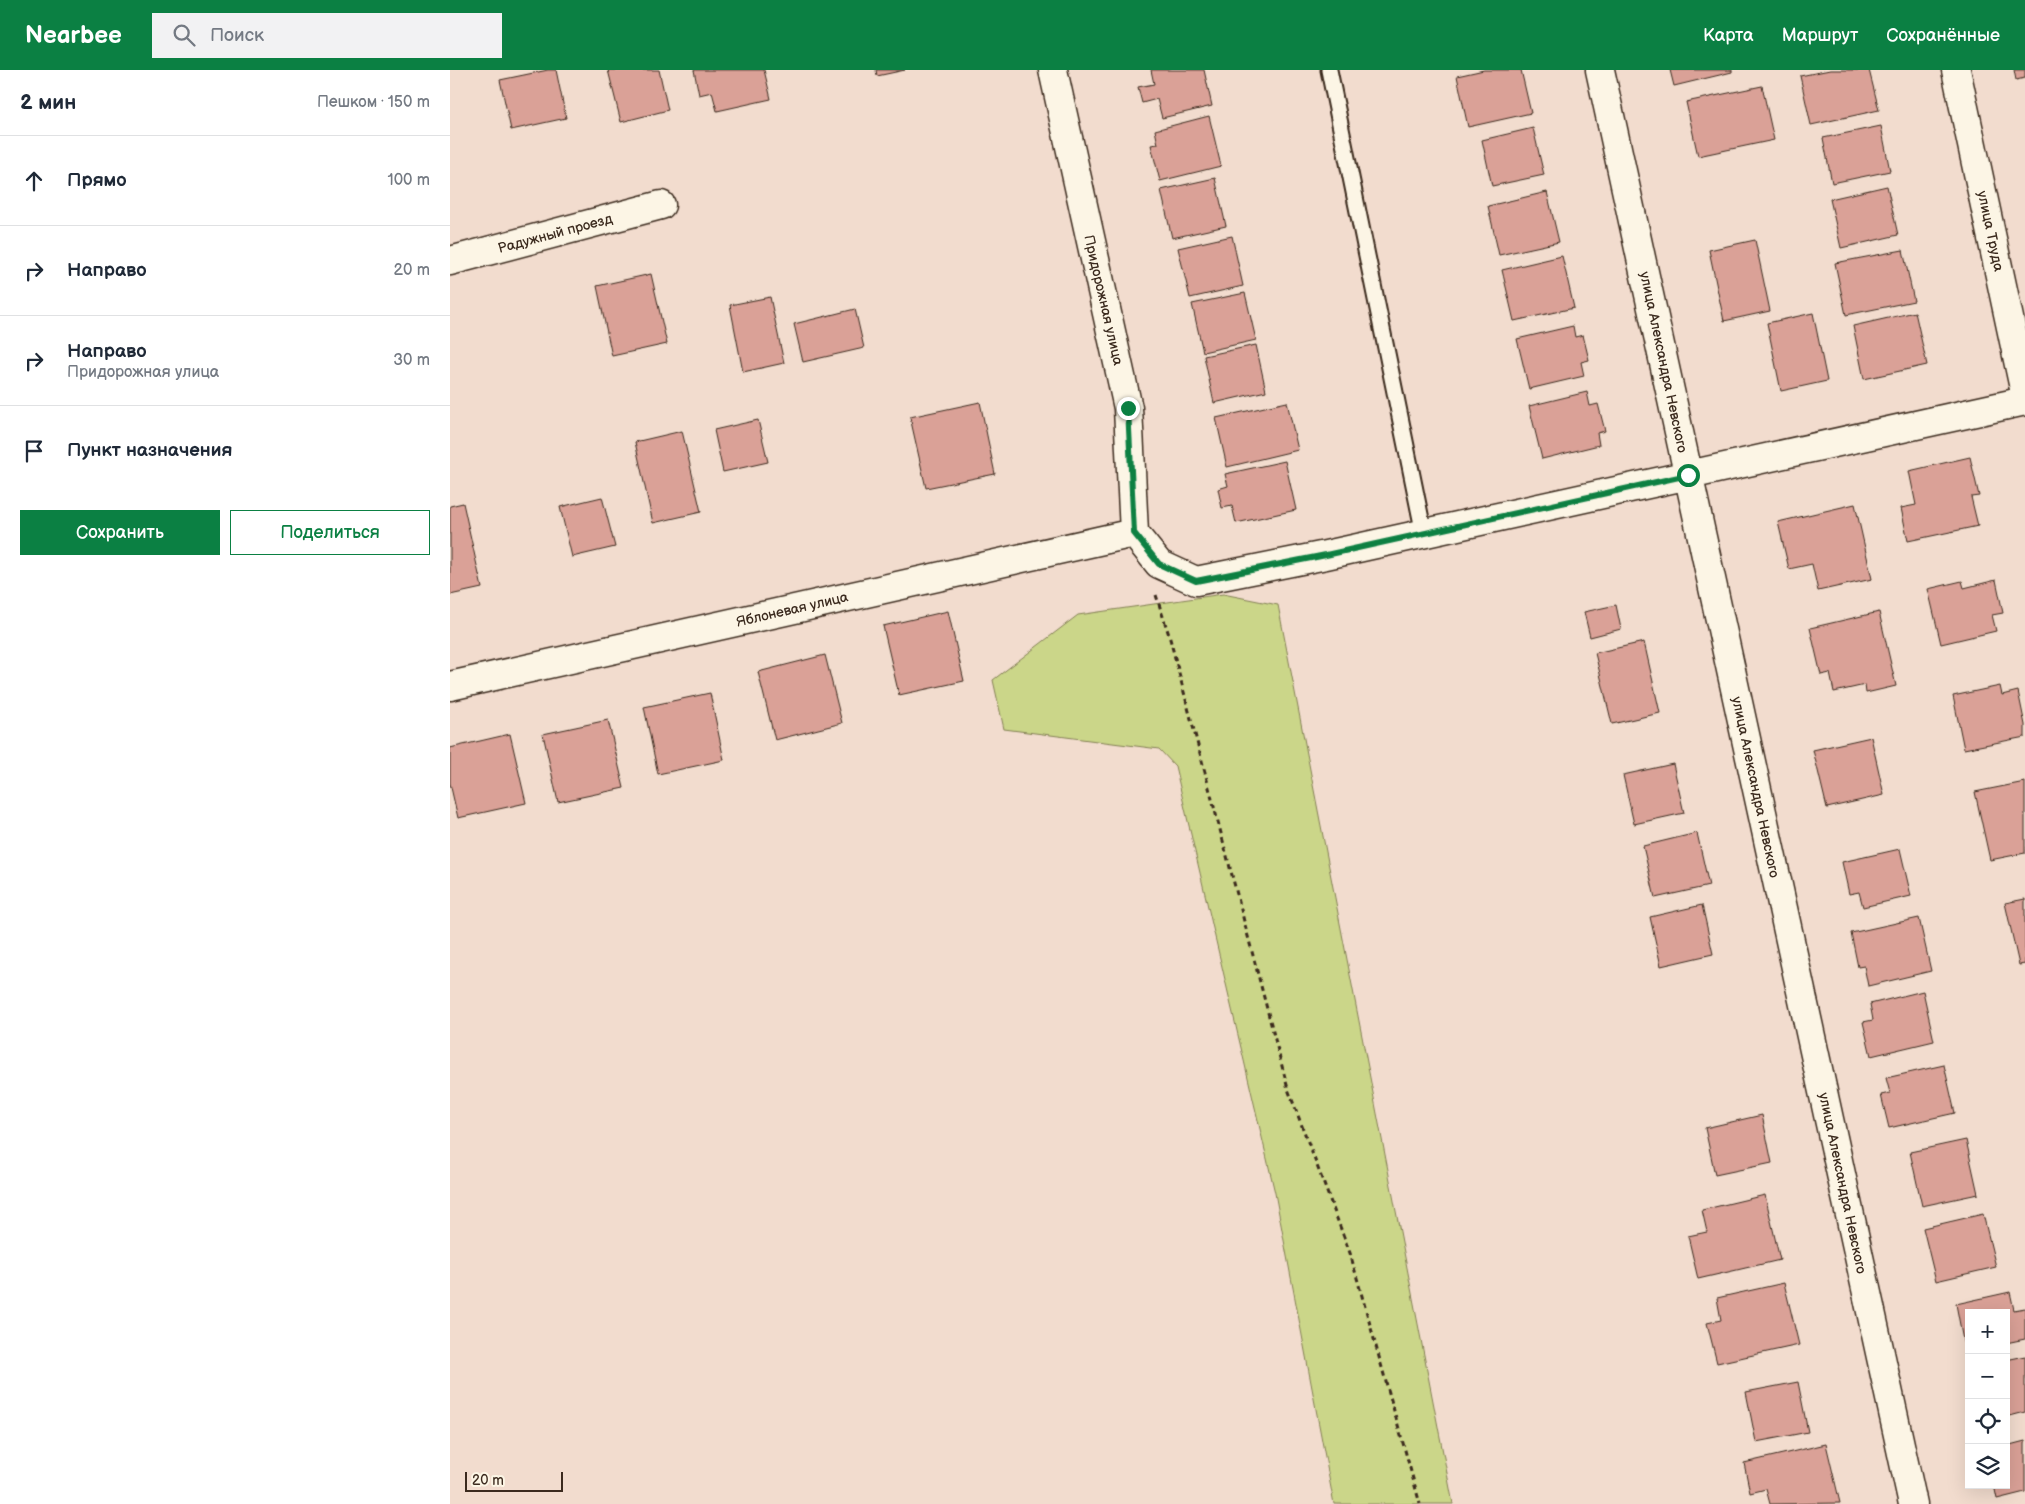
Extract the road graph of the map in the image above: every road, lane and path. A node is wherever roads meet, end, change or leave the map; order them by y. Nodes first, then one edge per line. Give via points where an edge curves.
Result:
1 (1053, 70) edge
2 (1329, 70) edge
3 (1600, 70) edge
4 (1956, 70) edge
5 (661, 205) dead end
6 (450, 261) edge
7 (2025, 393) edge
8 (2025, 401) edge
9 (1688, 475) junction
10 (1134, 533) junction
11 (1424, 534) junction
12 (1153, 589) dead end
13 (450, 686) edge
14 (1420, 1504) edge
15 (1913, 1504) edge

1 - 10 street, Придорожная улица via 1128,408
2 - 11 lane
3 - 9 street, улица Александра Невского
4 - 7 street, улица Труда
5 - 6 street, Радужный проезд
8 - 9 street
9 - 11 street
9 - 15 street, улица Александра Невского
10 - 11 street via 1159,564 1196,581
10 - 13 street, Яблоневая улица
12 - 14 path via 1172,645 1288,1089 1350,1253

